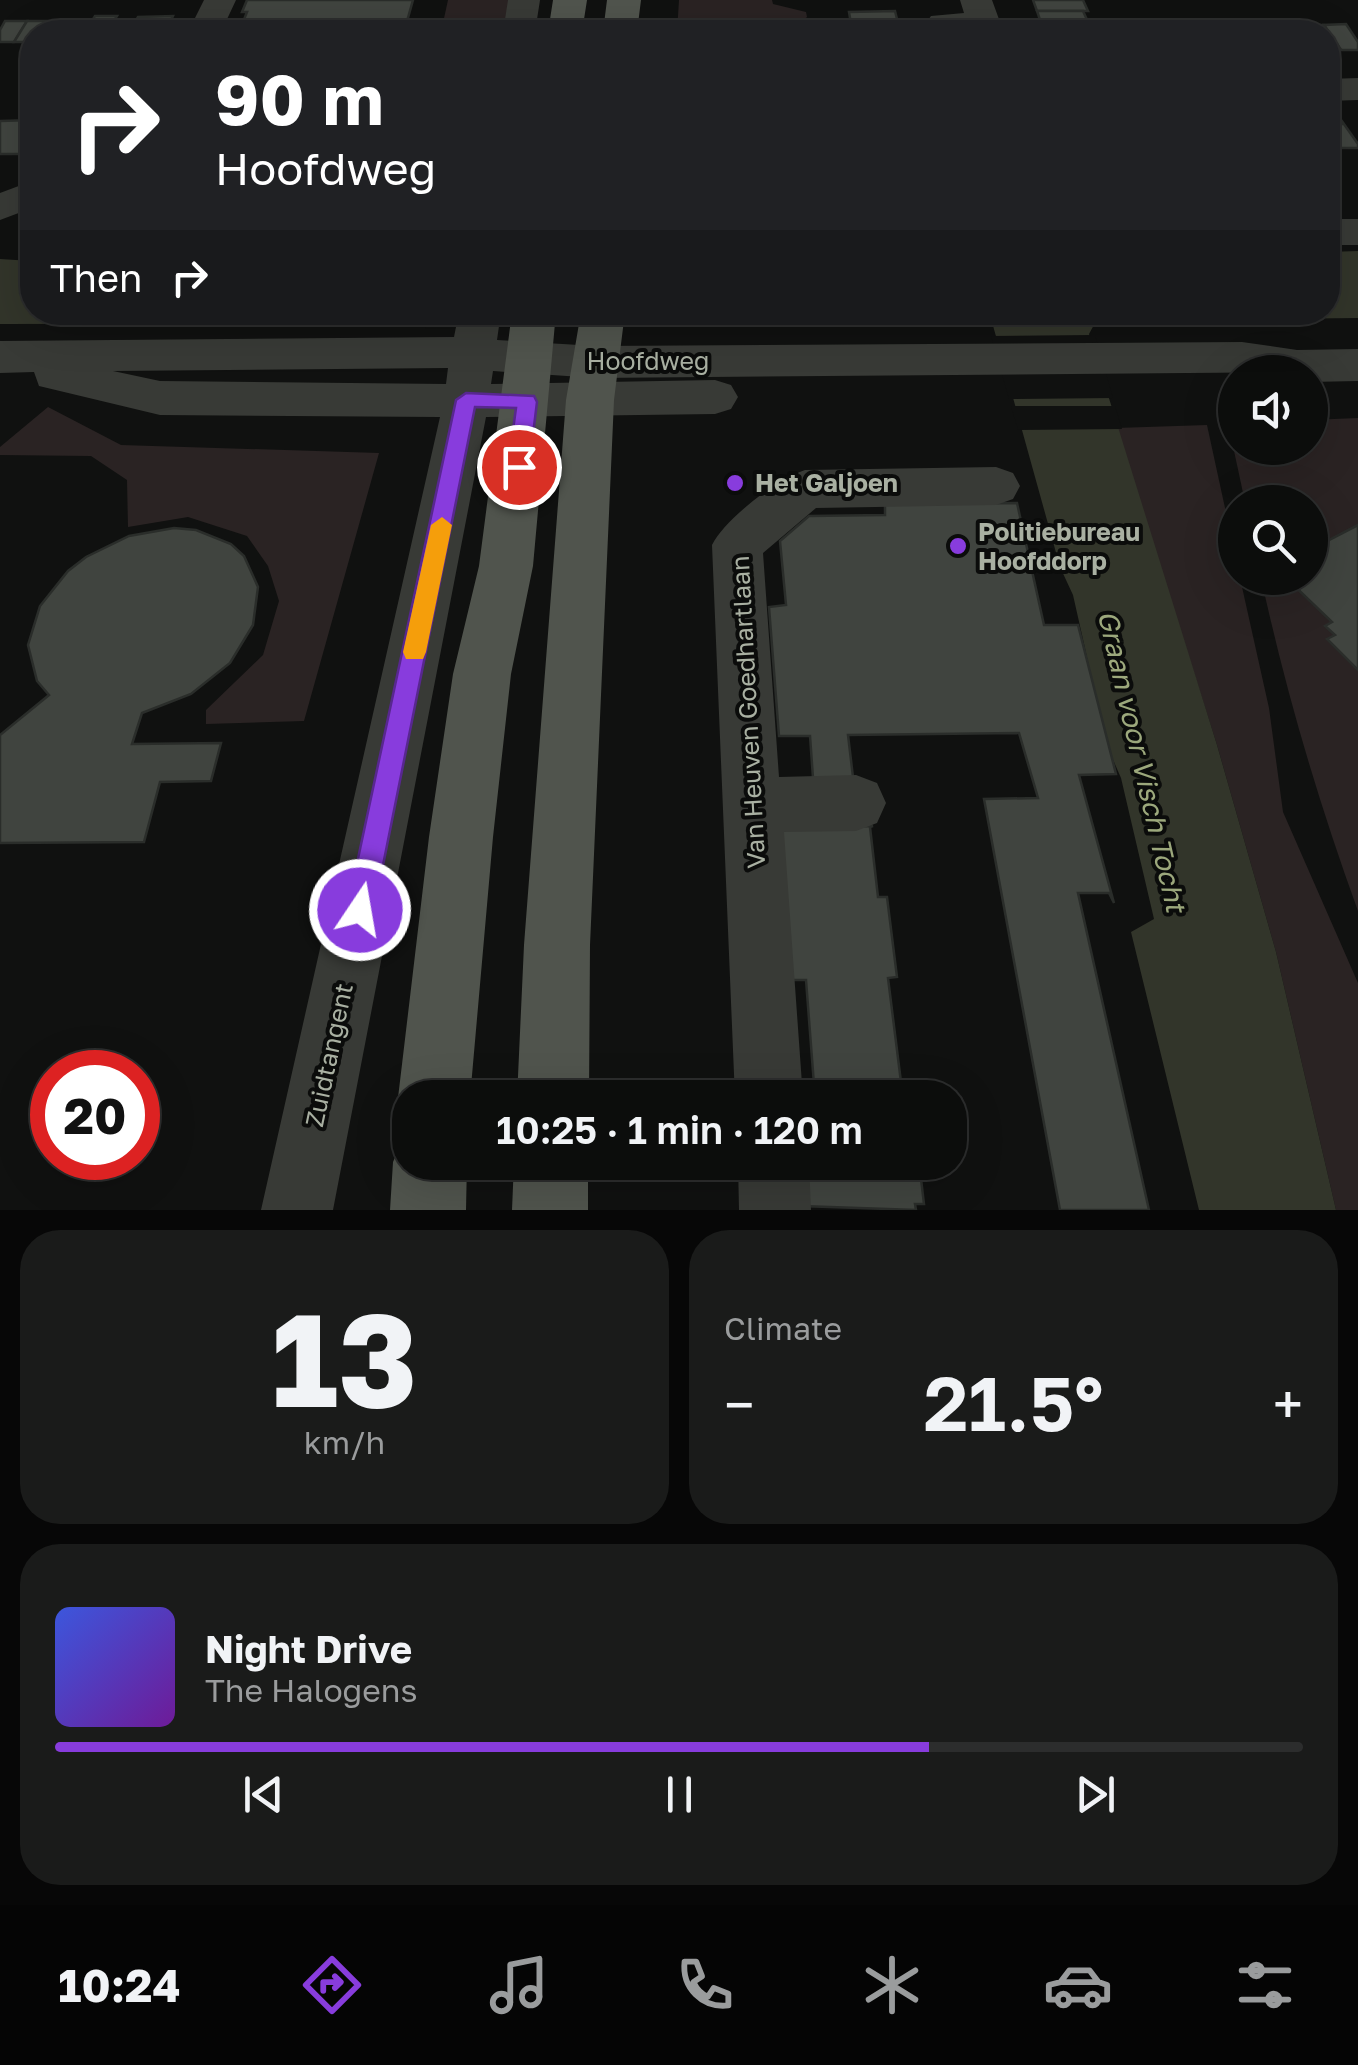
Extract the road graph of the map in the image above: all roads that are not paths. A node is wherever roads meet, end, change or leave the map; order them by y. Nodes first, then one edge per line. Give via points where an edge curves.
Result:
1 (503, 352) edge
2 (598, 353) edge
3 (0, 360) edge
4 (1218, 361) edge
5 (1358, 365) edge
6 (1328, 367) edge
7 (1132, 373) junction
8 (1218, 380) edge
9 (996, 486) dead end
10 (856, 803) dead end
11 (752, 805) junction
12 (436, 1080) edge
13 (554, 1080) edge
14 (768, 1080) edge
15 (429, 1180) edge
16 (551, 1180) edge
17 (774, 1180) edge
18 (296, 1210) edge
19 (428, 1210) edge
20 (550, 1210) edge
21 (775, 1210) edge

1 - 2 street, Hoofdweg
1 - 3 street, Hoofdweg via 160,398
1 - 12 main road via 506,566 482,674
1 - 18 street, Zuidtangent
2 - 7 street, Hoofdweg via 860,395 976,372
2 - 13 main road
4 - 7 street, Hoofdweg
5 - 6 street, Hoofdweg
7 - 8 street, Hoofdweg via 1176,386
9 - 11 street, Van Heuven Goedhartlaan via 805,489 738,545
10 - 11 street
11 - 14 street, Van Heuven Goedhartlaan
15 - 19 main road
16 - 20 main road
17 - 21 street

